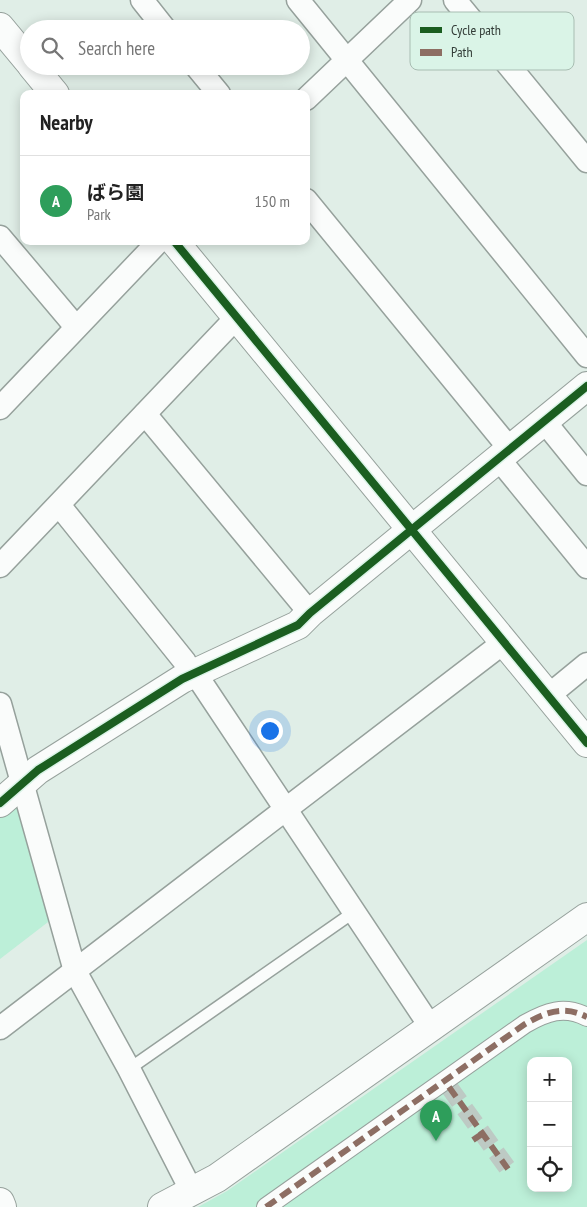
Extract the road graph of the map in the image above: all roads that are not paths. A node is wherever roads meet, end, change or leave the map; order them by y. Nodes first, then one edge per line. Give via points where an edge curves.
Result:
1 (142, 0) edge
2 (298, 0) edge
3 (410, 0) edge
4 (455, 0) edge
5 (465, 12) edge
6 (158, 20) edge
7 (0, 27) edge
8 (20, 51) edge
9 (346, 59) junction
10 (512, 70) edge
11 (39, 75) edge
12 (203, 75) edge
13 (51, 90) edge
14 (216, 90) edge
15 (310, 95) edge
16 (587, 161) edge
17 (310, 205) edge
18 (0, 237) edge
19 (155, 245) edge
20 (177, 245) edge
21 (236, 318) junction
22 (76, 327) junction
23 (587, 356) edge
24 (587, 386) edge
25 (0, 408) edge
26 (145, 414) junction
27 (544, 422) junction
28 (504, 453) junction
29 (587, 474) edge
30 (59, 505) junction
31 (412, 530) junction
32 (0, 566) edge
33 (587, 567) edge
34 (310, 613) junction
35 (503, 642) junction
36 (587, 664) edge
37 (190, 667) junction
38 (548, 696) junction
39 (0, 704) edge
40 (587, 743) edge
41 (13, 778) edge
42 (0, 803) edge
43 (287, 810) junction
44 (354, 912) junction
45 (587, 917) edge
46 (75, 971) junction
47 (587, 1016) edge
48 (0, 1028) edge
49 (432, 1029) junction
50 (129, 1069) junction
51 (192, 1192) junction
52 (0, 1202) edge
53 (2, 1207) edge
54 (162, 1207) edge
55 (266, 1207) edge

1 - 6 street
2 - 9 street
3 - 9 street
4 - 5 street
7 - 8 street
9 - 15 street
9 - 23 street
10 - 16 street
11 - 13 street
12 - 14 street
17 - 28 street
18 - 22 street
19 - 22 street
20 - 21 street
21 - 26 street
21 - 31 street
22 - 25 street
24 - 27 street
26 - 30 street
26 - 34 street
27 - 28 street
27 - 29 street
28 - 31 street
28 - 33 street
30 - 32 street
30 - 37 street
31 - 34 street
31 - 35 street
34 - 37 street via 295,615
35 - 38 street
35 - 43 street
36 - 38 street
37 - 41 street
37 - 43 street
38 - 40 street
39 - 41 street
41 - 42 street
41 - 46 street
43 - 44 street
43 - 46 street
44 - 49 street
44 - 50 lane
45 - 49 street
46 - 48 street
46 - 50 street
47 - 55 street via 561,1010 542,1014 525,1024
49 - 51 street
50 - 51 street
51 - 54 street
52 - 53 street

